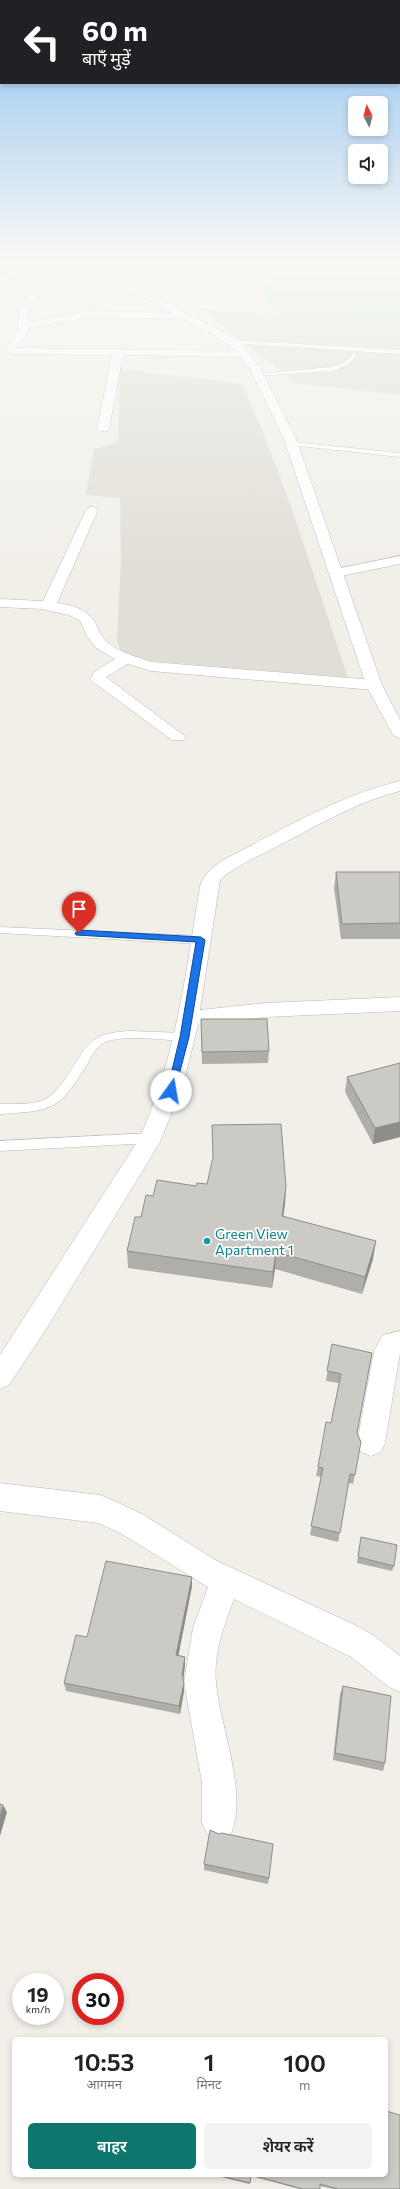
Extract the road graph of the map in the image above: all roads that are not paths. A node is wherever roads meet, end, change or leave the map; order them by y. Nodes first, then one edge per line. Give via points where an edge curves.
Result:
1 (116, 365) edge
2 (253, 365) edge
3 (343, 365) edge
4 (258, 374) junction
5 (103, 429) dead end
6 (292, 444) junction
7 (400, 455) edge
8 (92, 510) dead end
9 (400, 560) edge
10 (336, 574) junction
11 (0, 603) edge
12 (48, 606) junction
13 (126, 659) junction
14 (374, 685) junction
15 (395, 717) edge
16 (400, 733) edge
17 (178, 738) dead end
18 (400, 786) edge
19 (0, 930) edge
20 (201, 940) junction
21 (400, 1004) edge
22 (186, 1028) junction
23 (0, 1109) edge
24 (151, 1138) junction
25 (0, 1146) edge
26 (400, 1342) edge
27 (0, 1377) edge
28 (371, 1443) dead end
29 (0, 1497) edge
30 (226, 1580) junction
31 (400, 1676) edge
32 (219, 1822) dead end

1 - 5 street
2 - 4 street
3 - 4 lane via 333,369
4 - 6 street
6 - 7 lane
6 - 10 street
8 - 12 street
9 - 10 street
10 - 14 street
11 - 12 street
12 - 13 street via 81,615 96,639 111,652
13 - 14 street via 151,666
13 - 17 street via 99,675 98,679
14 - 15 street
15 - 16 street
18 - 20 street via 375,792 344,805 220,870 212,878 209,886
19 - 20 lane
20 - 22 street
21 - 22 street via 245,1011
22 - 23 lane via 102,1038 94,1044 64,1092 53,1103
22 - 24 street via 171,1091
24 - 25 lane
24 - 27 street
26 - 28 street via 392,1343 386,1351
29 - 30 street via 100,1509 132,1524 178,1554
30 - 31 street via 362,1646
30 - 32 street via 208,1628 200,1682 218,1782

